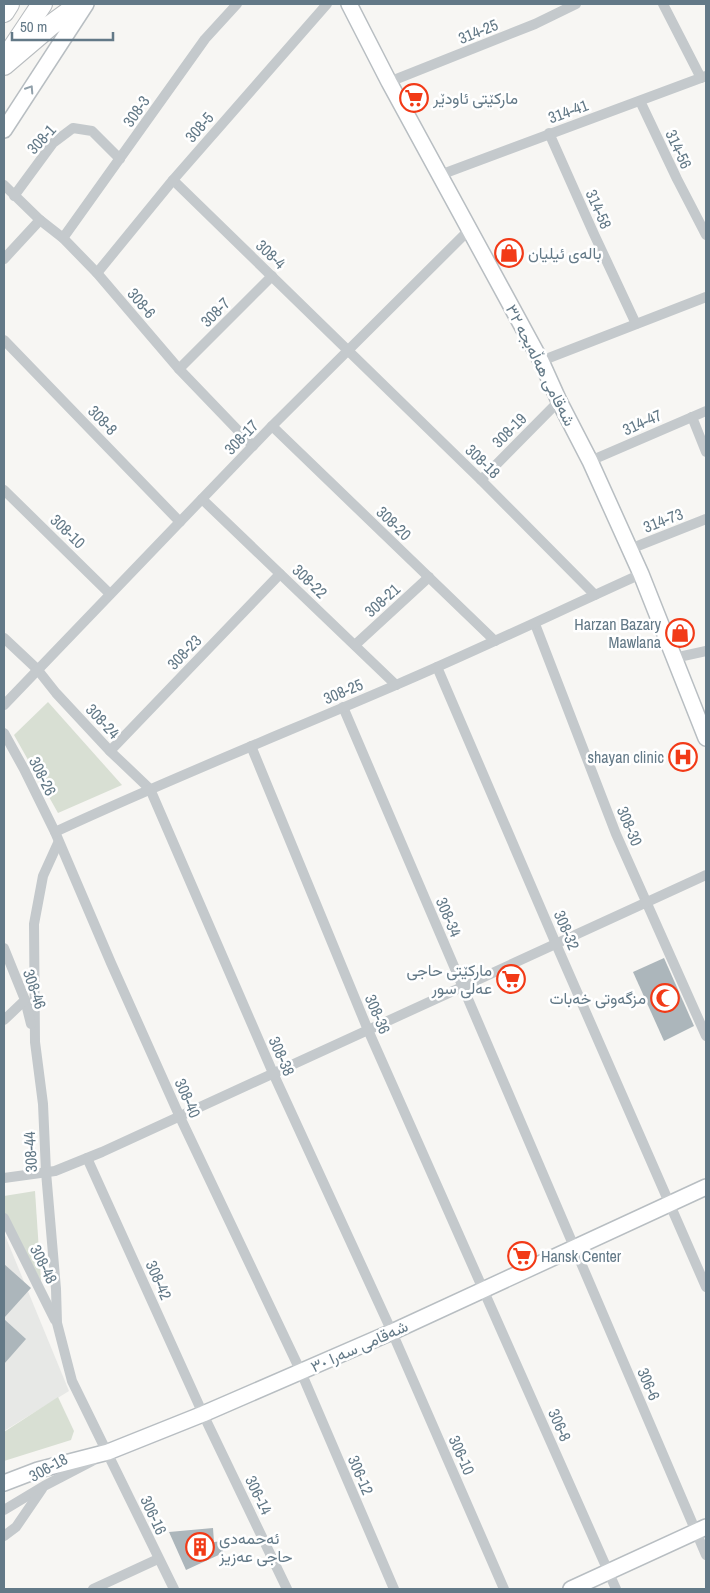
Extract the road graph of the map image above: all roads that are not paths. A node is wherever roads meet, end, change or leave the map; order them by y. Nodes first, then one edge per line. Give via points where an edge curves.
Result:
1 (9, 4) edge
2 (42, 4) edge
3 (80, 4) edge
4 (86, 4) edge
5 (237, 4) edge
6 (327, 4) edge
7 (349, 4) edge
8 (576, 4) edge
9 (663, 4) edge
10 (4, 12) edge
11 (4, 63) edge
12 (704, 77) edge
13 (389, 82) junction
14 (640, 101) junction
15 (4, 130) edge
16 (549, 133) junction
17 (120, 159) junction
18 (440, 175) junction
19 (173, 180) junction
20 (4, 185) edge
21 (14, 196) junction
22 (40, 220) junction
23 (470, 229) junction
24 (706, 235) edge
25 (63, 238) junction
26 (4, 259) edge
27 (97, 273) junction
28 (272, 276) junction
29 (706, 297) edge
30 (636, 324) junction
31 (4, 340) edge
32 (348, 350) junction
33 (541, 361) junction
34 (179, 369) junction
35 (558, 401) junction
36 (706, 410) edge
37 (692, 417) junction
38 (272, 426) junction
39 (253, 446) junction
40 (706, 452) edge
41 (590, 461) junction
42 (481, 480) junction
43 (4, 490) edge
44 (202, 499) junction
45 (706, 519) edge
46 (180, 522) junction
47 (630, 549) junction
48 (280, 574) junction
49 (641, 574) junction
50 (429, 578) junction
51 (110, 594) junction
52 (595, 595) junction
53 (535, 624) junction
54 (4, 638) edge
55 (495, 641) junction
56 (355, 645) junction
57 (706, 651) edge
58 (674, 658) junction
59 (437, 667) junction
60 (37, 670) junction
61 (396, 685) junction
62 (4, 705) edge
63 (343, 707) junction
64 (4, 733) edge
65 (706, 738) edge
66 (251, 746) junction
67 (110, 751) junction
68 (150, 789) junction
69 (55, 832) junction
70 (58, 843) junction
71 (706, 875) edge
72 (648, 903) junction
73 (556, 944) junction
74 (4, 948) edge
75 (462, 986) junction
76 (25, 1000) junction
77 (4, 1020) edge
78 (368, 1030) junction
79 (706, 1036) edge
80 (35, 1042) junction
81 (273, 1073) junction
82 (179, 1116) junction
83 (87, 1158) junction
84 (46, 1172) junction
85 (4, 1178) edge
86 (706, 1187) edge
87 (671, 1203) junction
88 (4, 1218) edge
89 (574, 1248) junction
90 (706, 1287) edge
91 (483, 1290) junction
92 (57, 1323) junction
93 (392, 1332) junction
94 (301, 1372) junction
95 (203, 1414) junction
96 (108, 1452) junction
97 (4, 1483) edge
98 (44, 1486) junction
99 (4, 1510) edge
100 (701, 1530) edge
101 (4, 1536) edge
102 (706, 1555) edge
103 (158, 1559) junction
104 (608, 1573) junction
105 (93, 1589) edge
106 (174, 1589) edge
107 (287, 1589) edge
108 (394, 1589) edge
109 (504, 1589) edge
110 (571, 1589) edge
111 (616, 1589) edge

1 - 10 highway
2 - 11 highway
3 - 11 highway
15 -> 4 street
5 - 17 street, 308-3 via 205,39
6 - 19 street, 308-5
7 - 13 street, شەقامی هەڵەبجە ٣٢
8 - 13 street, 314-25 via 535,24
9 - 12 street
12 - 14 street, 314-41
13 - 18 street, شەقامی هەڵەبجە ٣٢
14 - 16 street, 314-41
14 - 24 street, 314-56
16 - 18 street, 314-41
16 - 30 street, 314-58
17 - 21 street, 308-1 via 92,131 73,128 53,143
17 - 25 street, 308-3
18 - 23 street, شەقامی هەڵەبجە ٣٢
19 - 27 street, 308-5
19 - 28 street, 308-4
20 - 21 street, 308-6
21 - 22 street, 308-6
22 - 25 street, 308-6
22 - 26 street
23 - 32 street, 308-17
23 - 33 street, شەقامی هەڵەبجە ٣٢
25 - 27 street, 308-6
27 - 34 street, 308-6
28 - 32 street, 308-4
28 - 34 street, 308-7
29 - 30 street
30 - 33 street
31 - 46 street, 308-8
32 - 38 street, 308-17
32 - 42 street, 308-18
33 - 35 street, شەقامی هەڵەبجە ٣٢
34 - 39 street, 308-6
35 - 41 street, شەقامی هەڵەبجە ٣٢
35 - 42 street, 308-19
36 - 37 street, 314-47
37 - 40 street
37 - 41 street, 314-47
38 - 39 street, 308-17
38 - 50 street, 308-20
39 - 44 street, 308-17
41 - 47 street, شەقامی هەڵەبجە ٣٢
42 - 52 street, 308-18
43 - 51 street, 308-10
44 - 46 street, 308-17
44 - 48 street, 308-22
45 - 47 street, 314-73
46 - 51 street, 308-17
47 - 49 street, شەقامی هەڵەبجە ٣٢
48 - 56 street, 308-22
48 - 67 street, 308-23
49 - 52 street, 308-25
49 - 58 street, شەقامی هەڵەبجە ٣٢
50 - 55 street, 308-20
50 - 56 street, 308-21
51 - 60 street, 308-17
52 - 53 street, 308-25
53 - 55 street, 308-25
53 - 72 street, 308-30 via 616,834
54 - 60 street, 308-24
55 - 59 street, 308-25
56 - 61 street, 308-22
57 - 58 street
58 - 65 street, شەقامی هەڵەبجە ٣٢
59 - 61 street, 308-25
59 - 73 street, 308-32
60 - 62 street, 308-17
60 - 67 street, 308-24
61 - 63 street, 308-25
63 - 66 street, 308-25
63 - 75 street, 308-34
64 - 69 street, 308-26
66 - 68 street, 308-25
66 - 78 street, 308-36
67 - 68 street, 308-24
68 - 69 street, 308-25
68 - 81 street, 308-38
69 - 70 street, 308-40
70 - 80 street, 308-44 via 43,876 34,924
70 - 82 street, 308-40
71 - 72 street
72 - 73 street
72 - 79 street, 308-30
73 - 75 street
73 - 87 street, 308-32
74 - 76 street, 308-46
75 - 78 street
75 - 89 street, 308-34
76 - 77 street
76 - 80 street, 308-46
78 - 81 street
78 - 91 street, 308-36
80 - 84 street, 308-44 via 43,1104
81 - 82 street
81 - 93 street, 308-38
82 - 83 street
82 - 94 street, 308-40
83 - 84 street
83 - 95 street, 308-42
84 - 85 street
84 - 92 street, 308-44
86 - 87 street, شەقامی سەرا ٣٠
87 - 89 street, شەقامی سەرا ٣٠
87 - 90 street, 308-32
88 - 92 street, 308-48
89 - 91 street, شەقامی سەرا ٣٠
89 - 100 street, 306-6
91 - 93 street, شەقامی سەرا ٣٠
91 - 104 street, 306-8
92 - 96 street, 308-44 via 72,1380
93 - 94 street, شەقامی سەرا ٣٠
93 - 109 street, 306-10
94 - 95 street, شەقامی سەرا ٣٠
94 - 108 street, 306-12
95 - 96 street, شەقامی سەرا ٣٠
95 - 107 street, 306-14
96 - 97 street, شەقامی سەرا ٣٠ via 38,1470
96 - 98 street, 306-18
96 - 103 street, 306-16
98 - 99 street, 306-18
98 - 101 street via 16,1527
100 - 102 street, 306-6
100 - 104 street
103 - 105 street
103 - 106 street, 306-16
104 - 110 street
104 - 111 street, 306-8

